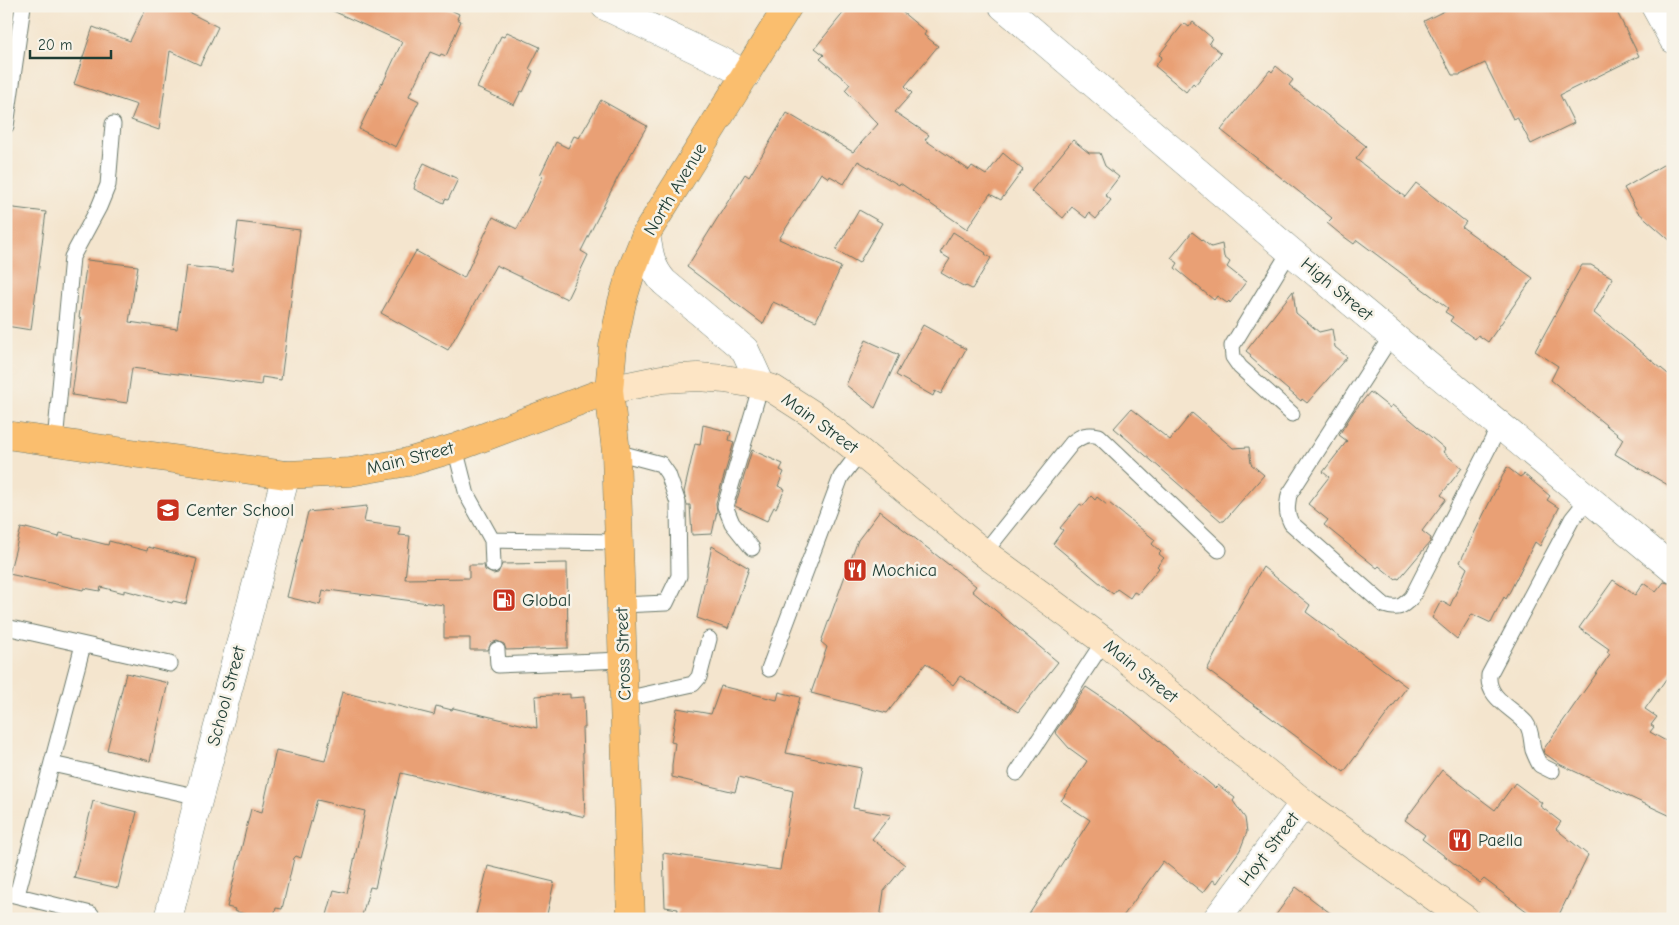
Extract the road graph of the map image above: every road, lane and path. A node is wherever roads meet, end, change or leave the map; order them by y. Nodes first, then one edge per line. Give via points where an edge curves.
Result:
1 (23, 6) edge
2 (605, 6) edge
3 (788, 6) edge
4 (1003, 6) edge
5 (1655, 6) edge
6 (1673, 39) edge
7 (746, 75) junction
8 (113, 124) dead end
9 (6, 126) edge
10 (646, 234) junction
11 (1290, 251) junction
12 (1392, 335) junction
13 (761, 385) junction
14 (609, 390) junction
15 (1292, 414) dead end
16 (1500, 425) junction
17 (6, 435) edge
18 (55, 442) junction
19 (455, 448) junction
20 (616, 452) junction
21 (860, 452) junction
22 (286, 475) junction
23 (1588, 499) junction
24 (492, 540) junction
25 (619, 542) junction
26 (752, 548) dead end
27 (1219, 550) dead end
28 (984, 553) junction
29 (494, 565) dead end
30 (1673, 569) edge
31 (622, 606) junction
32 (6, 627) edge
33 (709, 639) dead end
34 (1104, 641) junction
35 (83, 645) junction
36 (497, 650) dead end
37 (623, 660) junction
38 (170, 664) dead end
39 (769, 669) dead end
40 (625, 698) junction
41 (52, 764) junction
42 (1552, 771) dead end
43 (1017, 772) dead end
44 (199, 796) junction
45 (1304, 803) junction
46 (12, 894) edge
47 (91, 914) dead end
48 (168, 919) edge
49 (631, 919) edge
50 (1217, 919) edge
51 (1466, 919) edge

1 - 9 lane
2 - 7 street
3 - 7 main road, North Avenue
4 - 11 street, High Street
5 - 6 street
7 - 10 main road, North Avenue
8 - 18 lane via 108,185 72,257
10 - 13 street via 656,273 745,350
10 - 14 main road, North Avenue via 622,302
11 - 12 street, High Street
11 - 15 lane via 1232,346 1233,357 1240,367
12 - 16 street, High Street
12 - 16 lane via 1289,495 1286,506 1291,523 1384,605 1393,608 1412,597
13 - 14 main road, Main Street via 698,377 662,379
13 - 21 main road, Main Street via 773,389 818,418
13 - 26 lane via 725,506 732,523
14 - 19 main road, Main Street
14 - 20 main road, Cross Street
16 - 23 street, High Street
17 - 18 main road, Main Street
18 - 22 main road, Main Street
19 - 22 main road, Main Street via 382,467
19 - 24 lane via 467,495
20 - 25 main road, Cross Street
20 - 31 lane via 661,464 678,503 679,576 666,603
21 - 28 main road, Main Street
21 - 39 lane via 841,477
22 - 44 street, School Street
23 - 30 street, High Street
23 - 42 lane via 1572,519 1489,675 1488,684 1494,695 1525,723 1540,765
24 - 25 lane
24 - 29 lane
25 - 31 main road, Cross Street
27 - 28 lane via 1099,436 1090,434 1072,443
28 - 34 main road, Main Street
31 - 37 main road, Cross Street
32 - 35 lane
33 - 40 lane via 699,677 693,684
34 - 43 lane
34 - 45 main road, Main Street
35 - 38 lane
35 - 41 lane
36 - 37 lane via 498,665
37 - 40 main road, Cross Street
40 - 49 main road, Cross Street
41 - 44 lane
41 - 46 lane
44 - 48 street, School Street
45 - 50 street, Hoyt Street
45 - 51 main road, Main Street
46 - 47 lane

